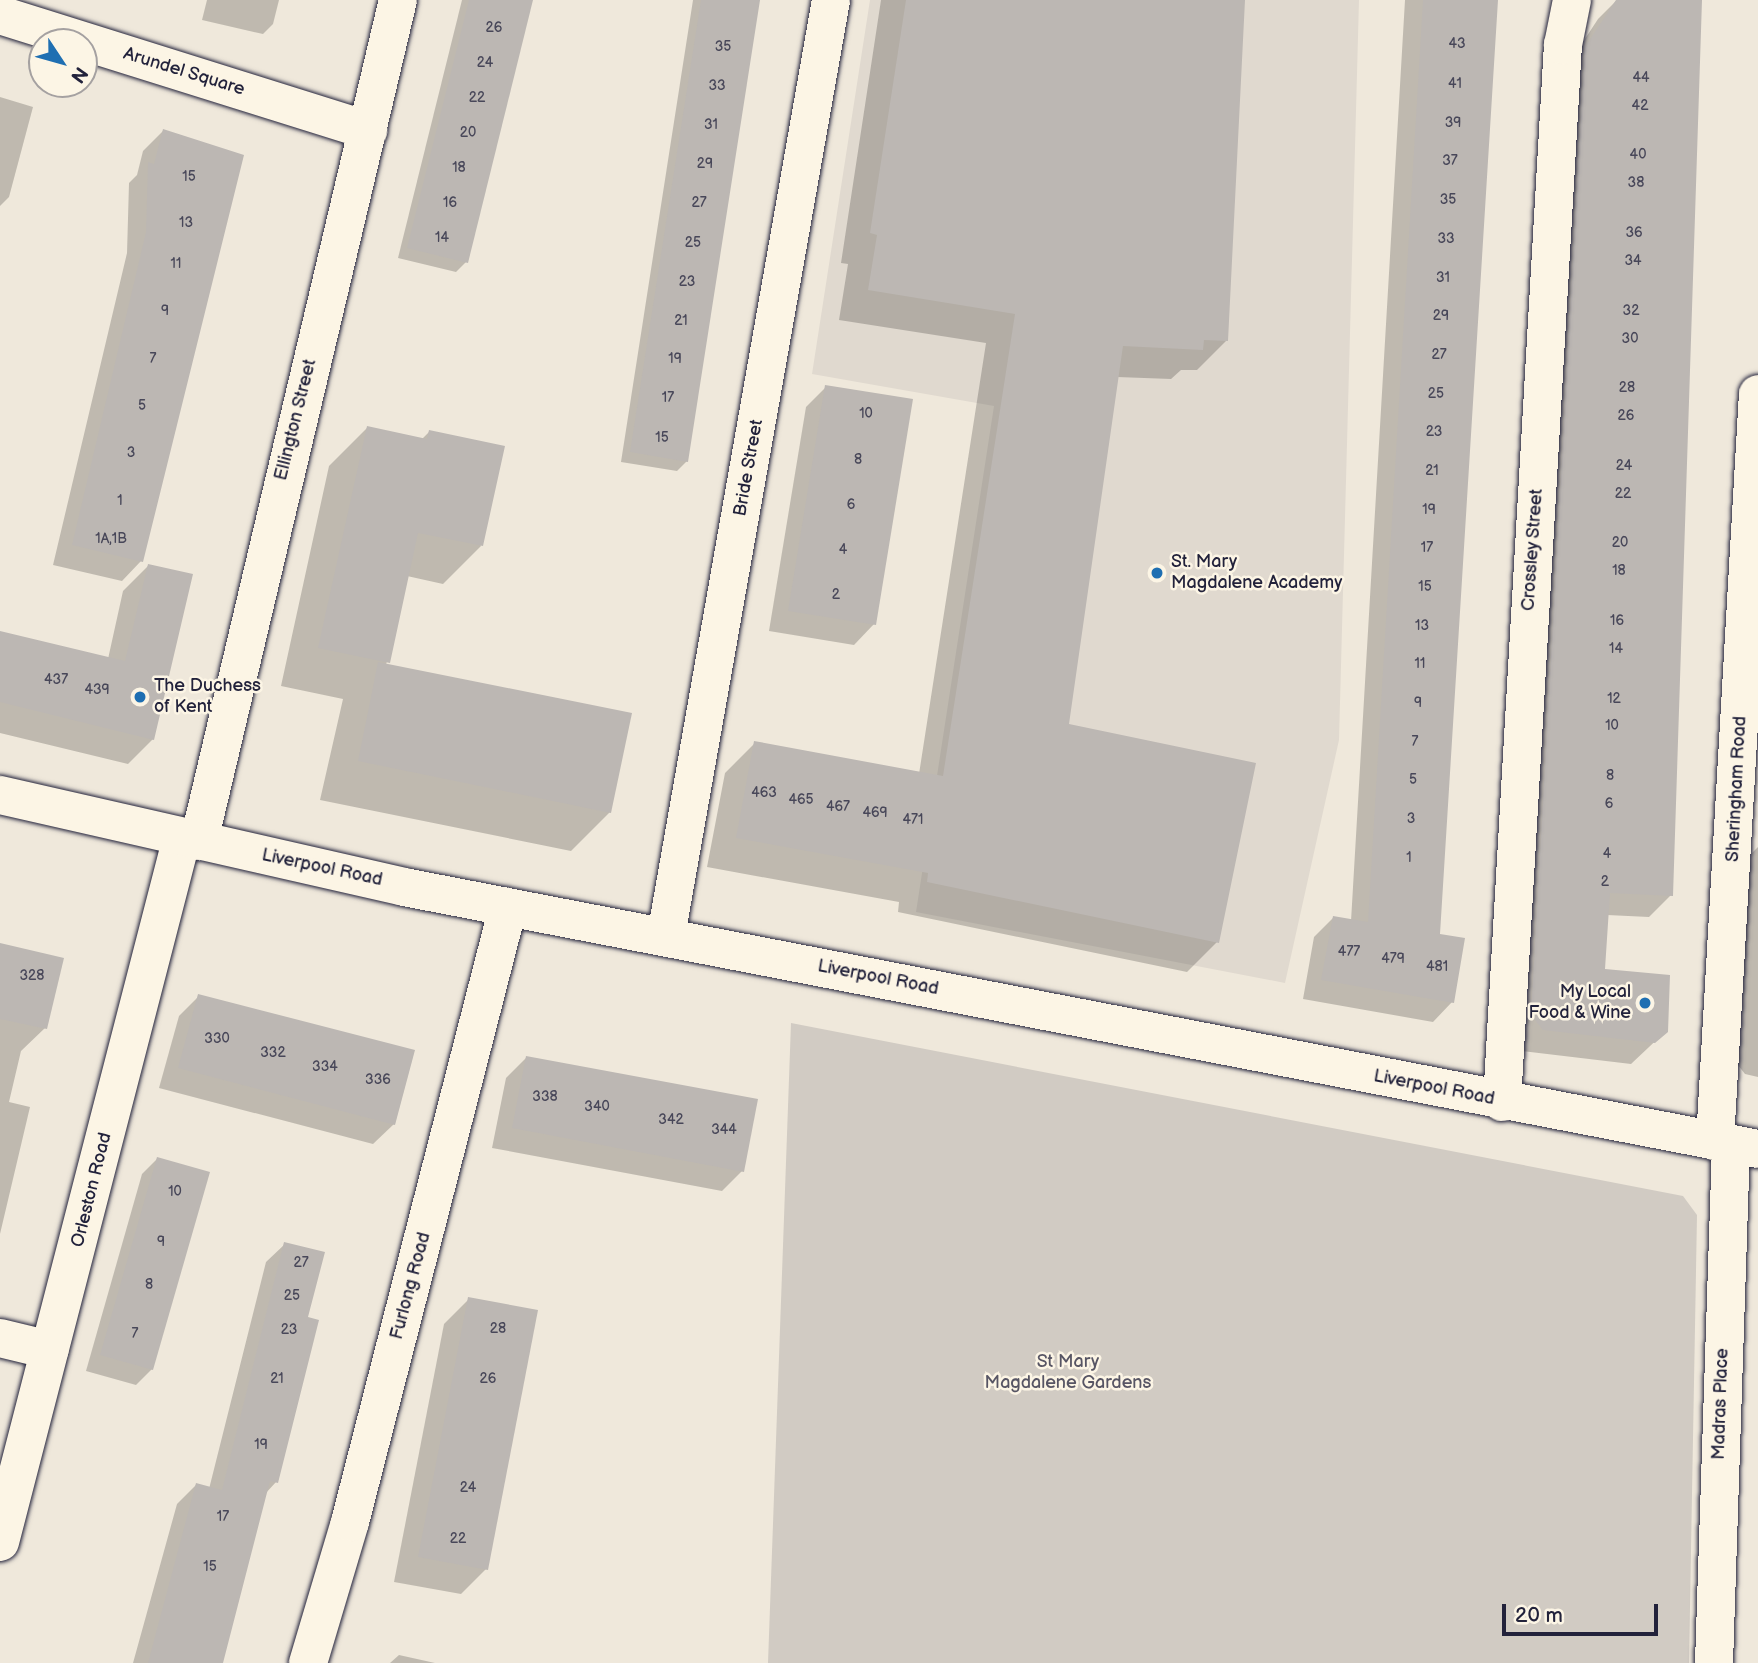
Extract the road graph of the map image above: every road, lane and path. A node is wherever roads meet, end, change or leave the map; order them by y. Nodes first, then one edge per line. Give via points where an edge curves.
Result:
1 (398, 0) edge
2 (831, 0) edge
3 (1572, 0) edge
4 (0, 15) edge
5 (368, 130) junction
6 (1758, 394) edge
7 (1756, 527) edge
8 (0, 795) edge
9 (190, 839) junction
10 (508, 907) junction
11 (666, 936) junction
12 (1502, 1102) junction
13 (1735, 1145) edge
14 (0, 1338) edge
15 (50, 1350) junction
16 (0, 1542) edge
17 (308, 1663) edge
18 (1714, 1663) edge

1 - 5 street, Ellington Street
2 - 11 street, Bride Street
3 - 12 street, Crossley Street via 1563,45
4 - 5 street, Arundel Square
5 - 9 street, Ellington Street
6 - 7 street, Sheringham Road
7 - 13 street, Sheringham Road
8 - 9 street, Liverpool Road
9 - 10 street, Liverpool Road
9 - 15 street, Orleston Road
10 - 11 street, Liverpool Road
10 - 17 street, Furlong Road via 350,1522
11 - 12 street, Liverpool Road
12 - 13 street, Liverpool Road
13 - 18 street, Madras Place
14 - 15 street
15 - 16 street, Orleston Road

